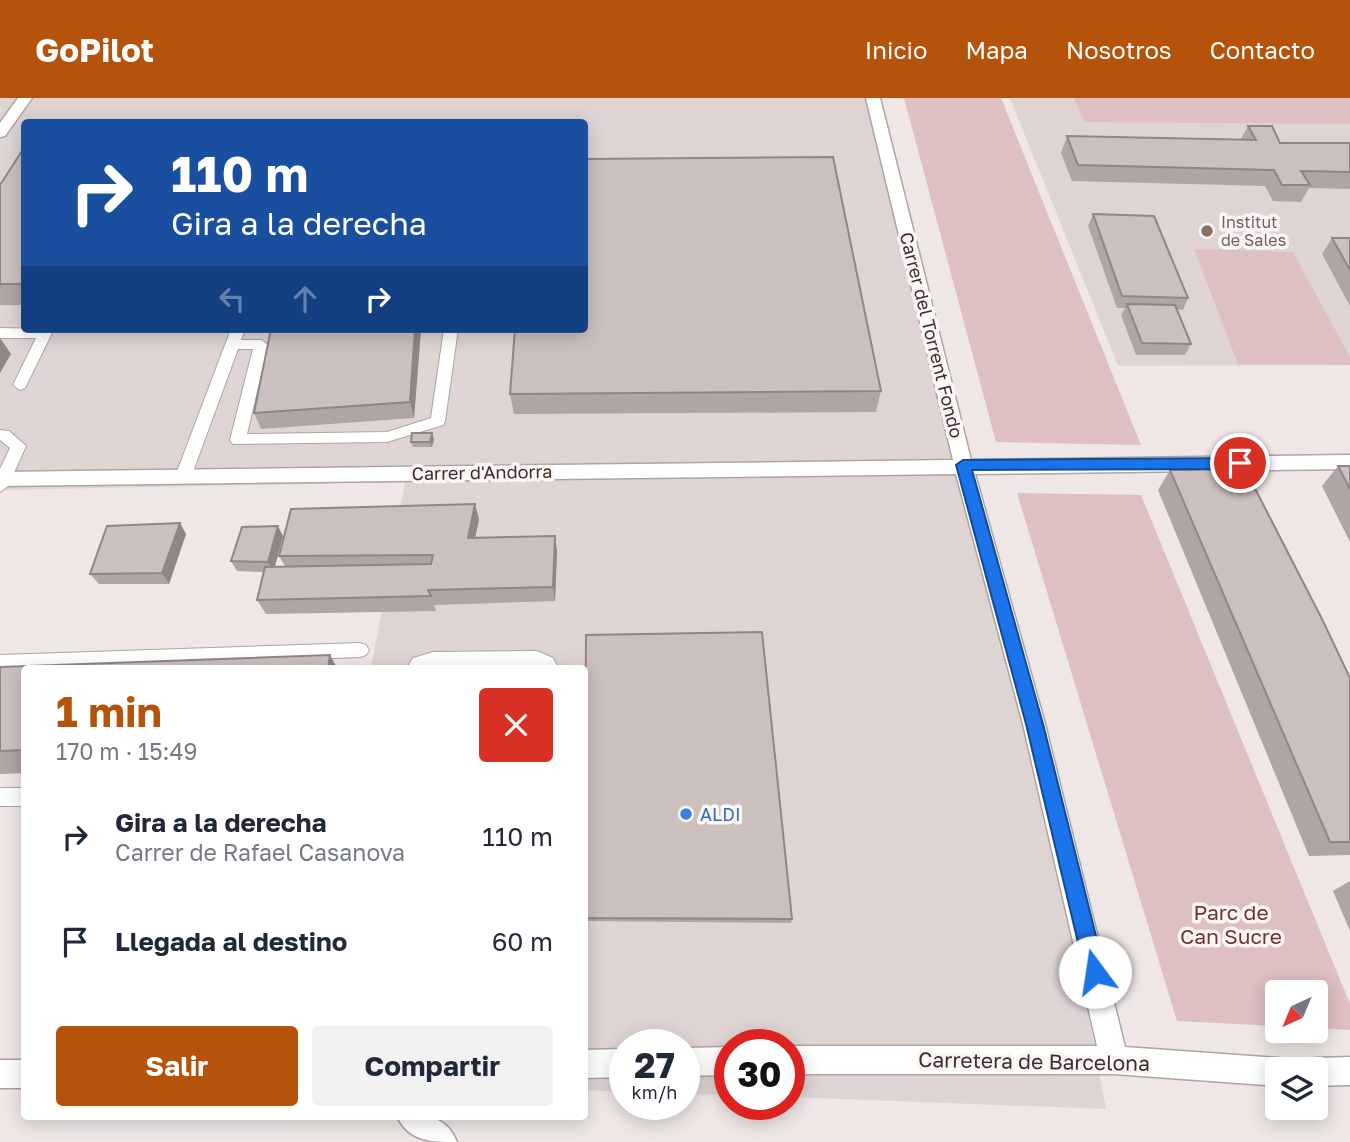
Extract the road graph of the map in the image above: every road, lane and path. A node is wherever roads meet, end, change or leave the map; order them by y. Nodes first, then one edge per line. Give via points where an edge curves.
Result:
1 (25, 98) edge
2 (873, 98) edge
3 (0, 133) edge
4 (0, 333) edge
5 (450, 333) edge
6 (236, 336) edge
7 (20, 385) dead end
8 (0, 435) edge
9 (1350, 463) edge
10 (963, 465) junction
11 (183, 477) junction
12 (1, 481) edge
13 (360, 650) dead end
14 (0, 663) edge
15 (418, 665) edge
16 (548, 665) edge
17 (0, 797) edge
18 (21, 797) edge
19 (805, 1060) edge
20 (1114, 1060) junction
21 (609, 1063) edge
22 (588, 1064) edge
23 (1265, 1071) edge
24 (1350, 1071) edge
25 (1328, 1072) edge
26 (0, 1074) edge
27 (21, 1074) edge
28 (416, 1120) edge
29 (443, 1142) edge

1 - 3 street
2 - 10 street, Carrer del Torrent Fondo
4 - 7 lane via 45,333
5 - 6 lane via 438,421 387,437 238,440 261,345
6 - 11 lane
8 - 12 lane via 18,446
9 - 10 street, Carrer d'Andorra
10 - 11 street, Carrer d'Andorra
10 - 20 street, Carrer del Torrent Fondo via 1037,737
11 - 12 street, Carrer d'Andorra
13 - 14 lane
15 - 16 lane via 433,660 537,659
17 - 18 lane
19 - 20 street, Carretera de Barcelona
20 - 23 street, Carretera de Barcelona
21 - 22 street
24 - 25 street
26 - 27 street
28 - 29 street

